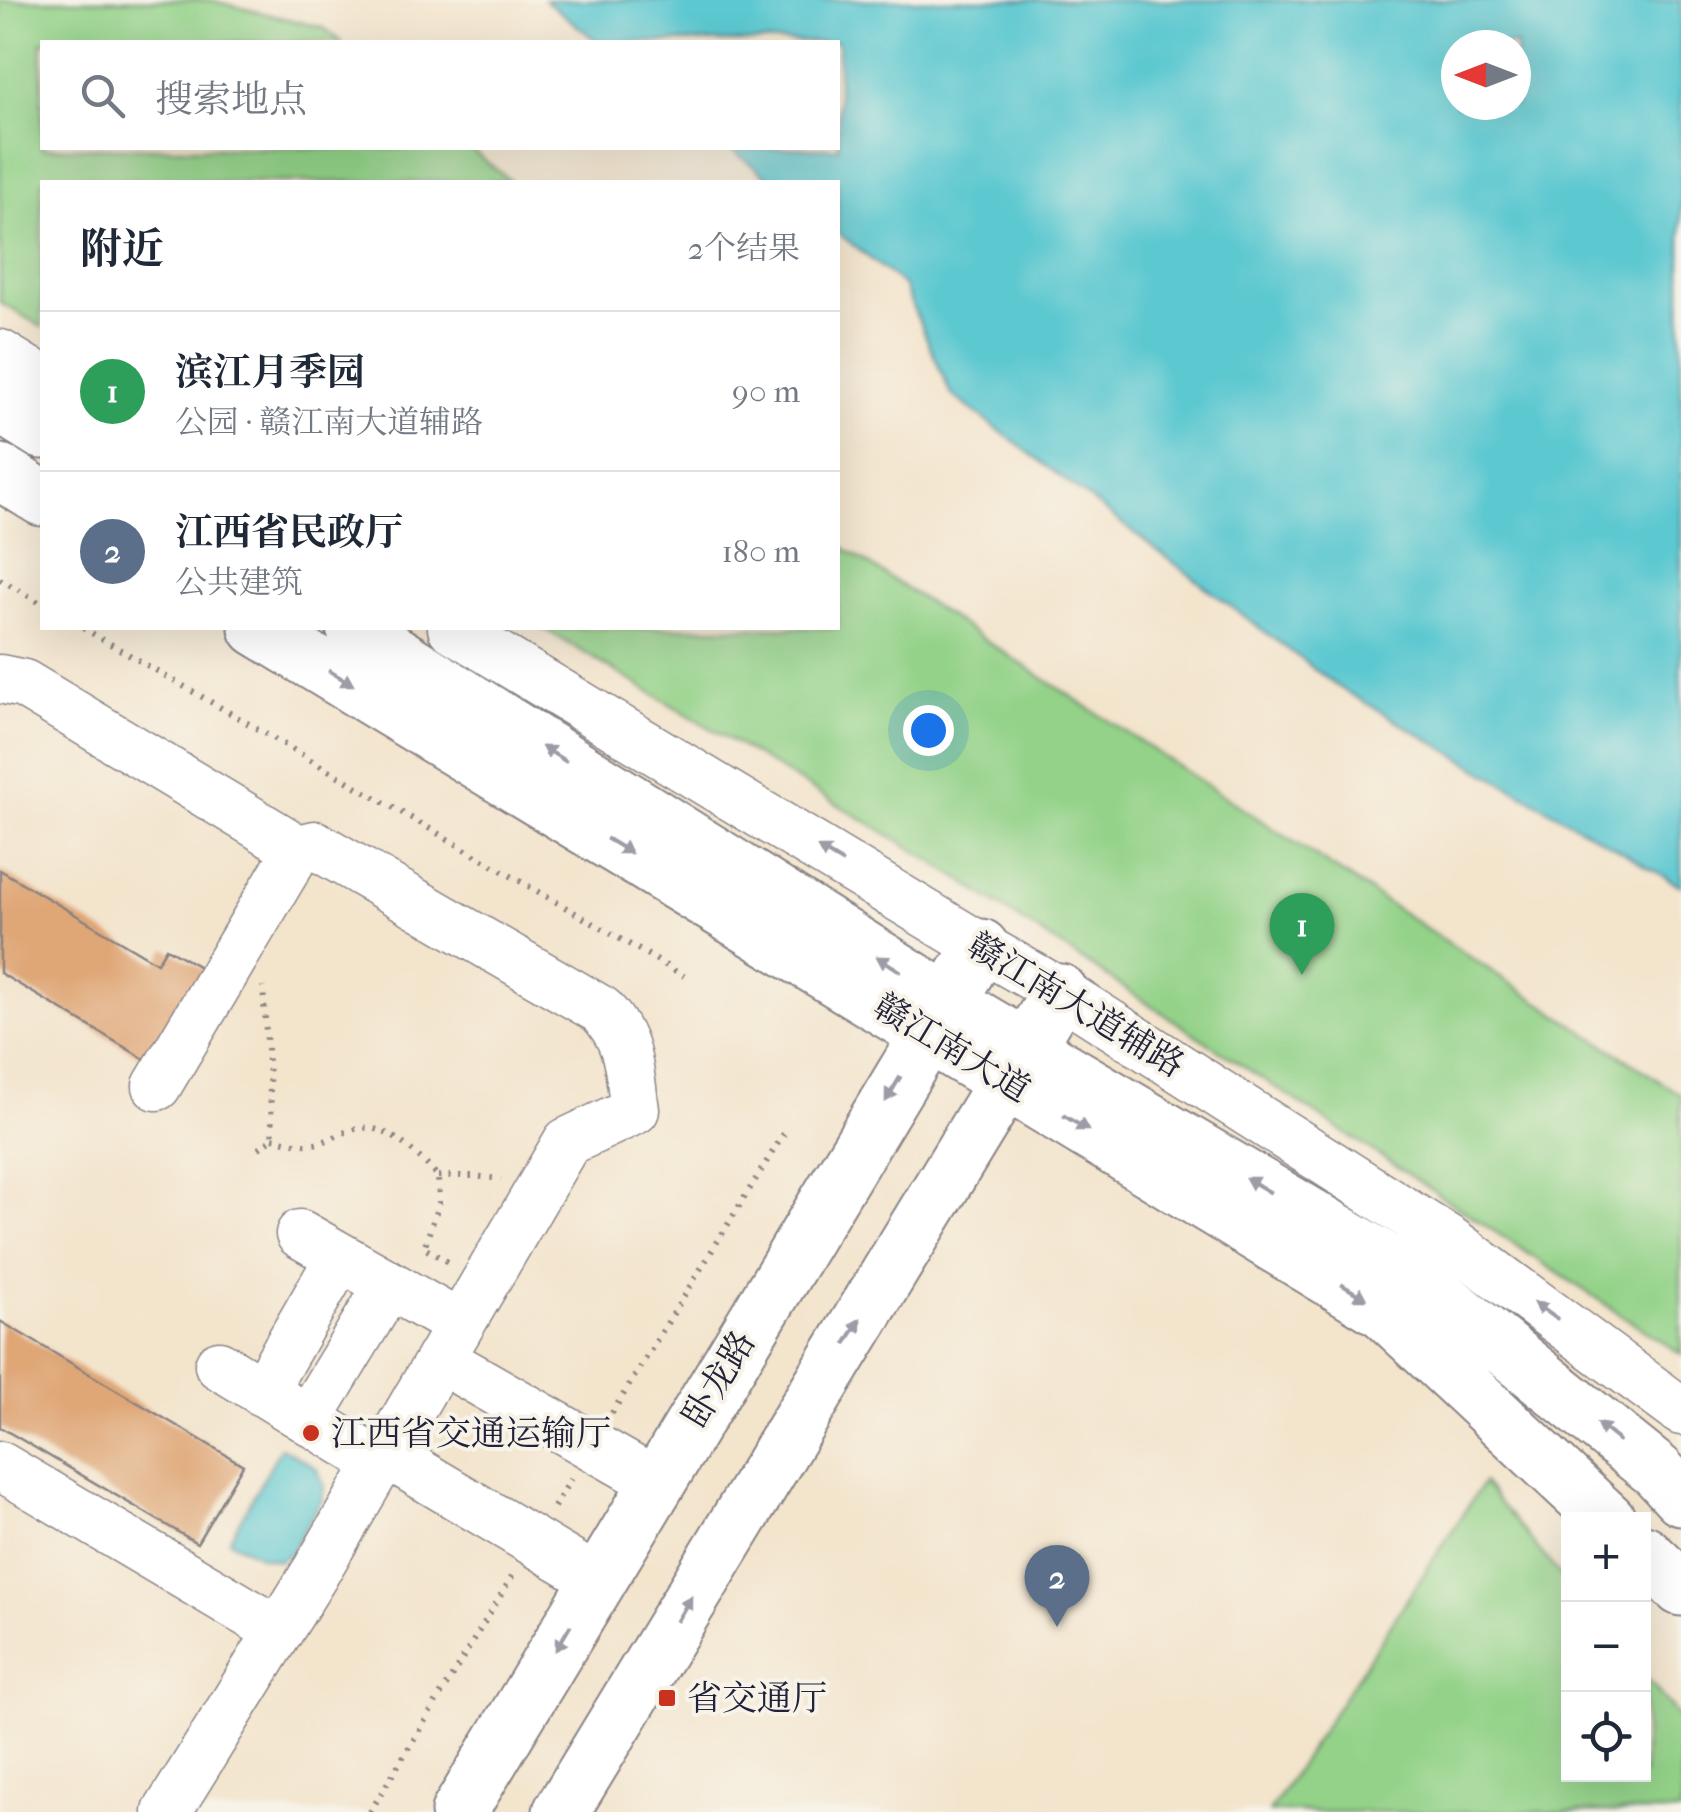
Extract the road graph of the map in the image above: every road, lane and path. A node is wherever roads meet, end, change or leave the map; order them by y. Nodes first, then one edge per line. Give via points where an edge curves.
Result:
1 (0, 354) edge
2 (40, 379) edge
3 (0, 406) edge
4 (40, 430) edge
5 (0, 579) edge
6 (40, 603) edge
7 (86, 630) edge
8 (260, 630) edge
9 (357, 630) edge
10 (455, 630) edge
11 (0, 679) edge
12 (298, 848) junction
13 (981, 947) junction
14 (684, 976) dead end
15 (263, 981) dead end
16 (1060, 992) junction
17 (937, 1017) junction
18 (1016, 1064) junction
19 (157, 1086) dead end
20 (273, 1138) junction
21 (259, 1148) dead end
22 (438, 1176) junction
23 (535, 1197) junction
24 (484, 1283) junction
25 (389, 1285) junction
26 (450, 1342) junction
27 (219, 1364) dead end
28 (262, 1392) junction
29 (1681, 1411) edge
30 (308, 1419) junction
31 (382, 1458) junction
32 (0, 1466) edge
33 (656, 1483) junction
34 (1681, 1496) edge
35 (1599, 1512) edge
36 (1651, 1559) edge
37 (598, 1580) junction
38 (1681, 1588) edge
39 (279, 1631) junction
40 (167, 1812) edge
41 (459, 1812) edge
42 (561, 1812) edge

1 - 2 street
3 - 4 main road
5 - 6 path
7 - 14 path
8 -> 17 main road, 赣江南大道
17 -> 9 main road, 赣江南大道
13 -> 10 street, 赣江南大道辅路
11 - 12 street via 24,684
12 - 19 street
12 - 23 street via 315,845 601,1010 614,1024 625,1044 635,1110 566,1142
13 - 16 street, 赣江南大道辅路
13 - 17 main road, 卧龙路
15 - 20 path
16 - 18 main road
29 -> 16 street, 赣江南大道辅路 via 1452,1242
17 - 18 main road, 赣江南大道
17 -> 33 main road, 卧龙路
34 -> 18 main road, 赣江南大道 via 1422,1282
18 -> 35 main road, 赣江南大道 via 1384,1311
42 -> 18 main road
20 - 21 path
20 - 22 path via 317,1144 370,1127 391,1135
22 - 23 path via 502,1179
22 - 24 path via 439,1203 424,1248
23 - 24 street
24 - 26 street
25 - 26 street
25 - 28 street via 320,1245
25 - 30 street
26 - 31 street
26 - 33 street
27 - 28 street
28 - 30 street
30 - 31 street
31 - 37 street
31 - 39 street
32 - 39 street
33 - 37 main road, 卧龙路
36 - 38 main road
37 -> 41 main road, 卧龙路
39 - 40 street

